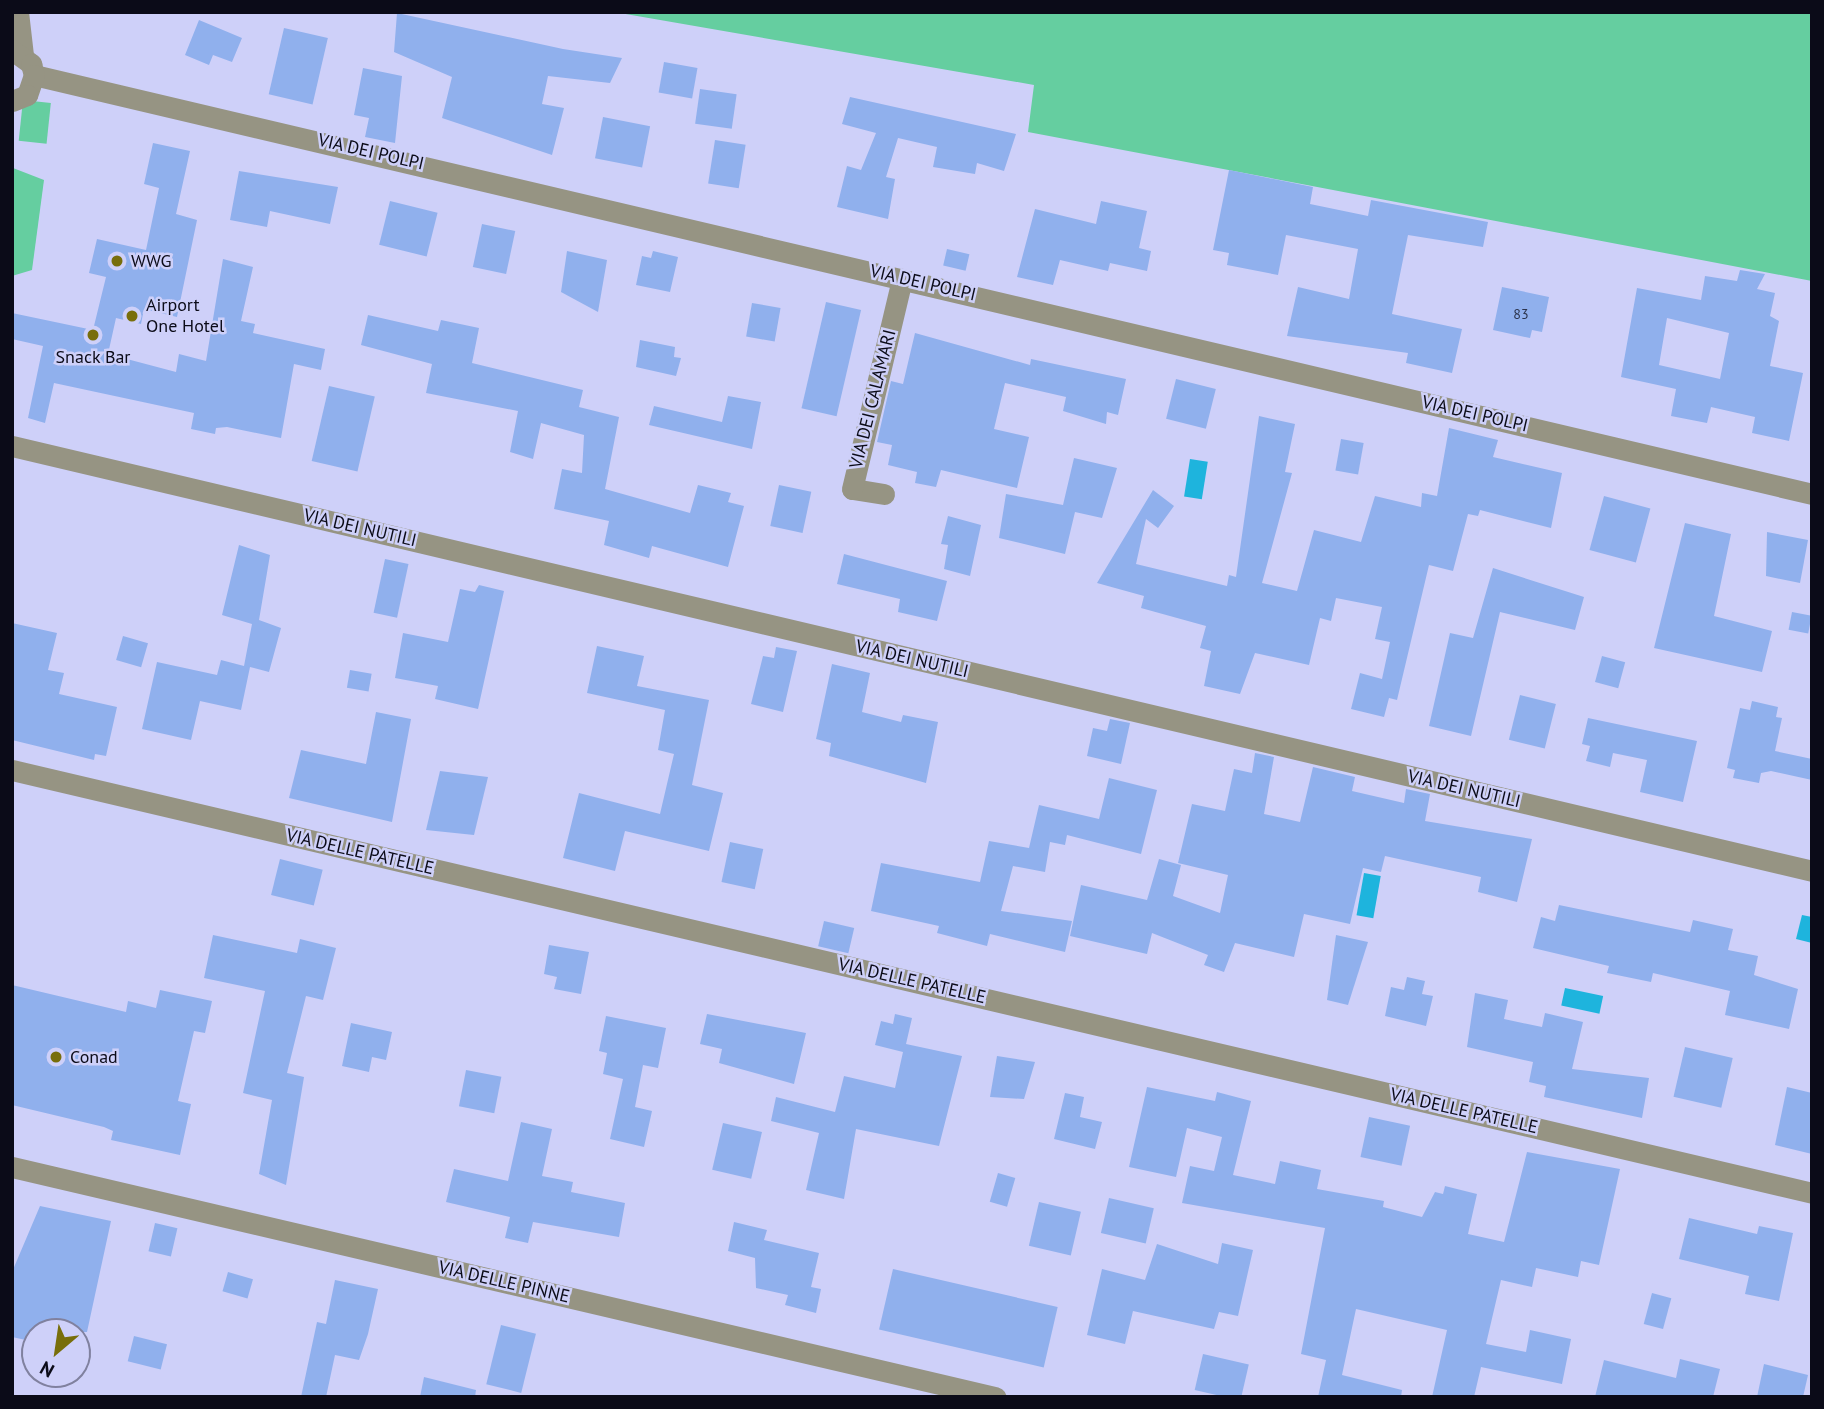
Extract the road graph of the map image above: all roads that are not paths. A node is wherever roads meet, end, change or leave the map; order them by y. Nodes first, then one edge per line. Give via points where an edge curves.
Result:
1 (18, 12) edge
2 (18, 52) edge
3 (34, 75) junction
4 (13, 103) edge
5 (902, 279) junction
6 (12, 446) edge
7 (884, 494) dead end
8 (1812, 494) edge
9 (12, 770) edge
10 (1812, 871) edge
11 (12, 1167) edge
12 (1812, 1193) edge
13 (995, 1397) edge

1 - 2 street
2 - 3 street
3 - 4 street via 27,95
3 - 5 street, VIA DEI POLPI
5 - 7 street, VIA DEI CALAMARI via 852,489
5 - 8 street, VIA DEI POLPI
6 - 10 street, VIA DEI NUTILI
9 - 12 street, VIA DELLE PATELLE
11 - 13 street, VIA DELLE PINNE

